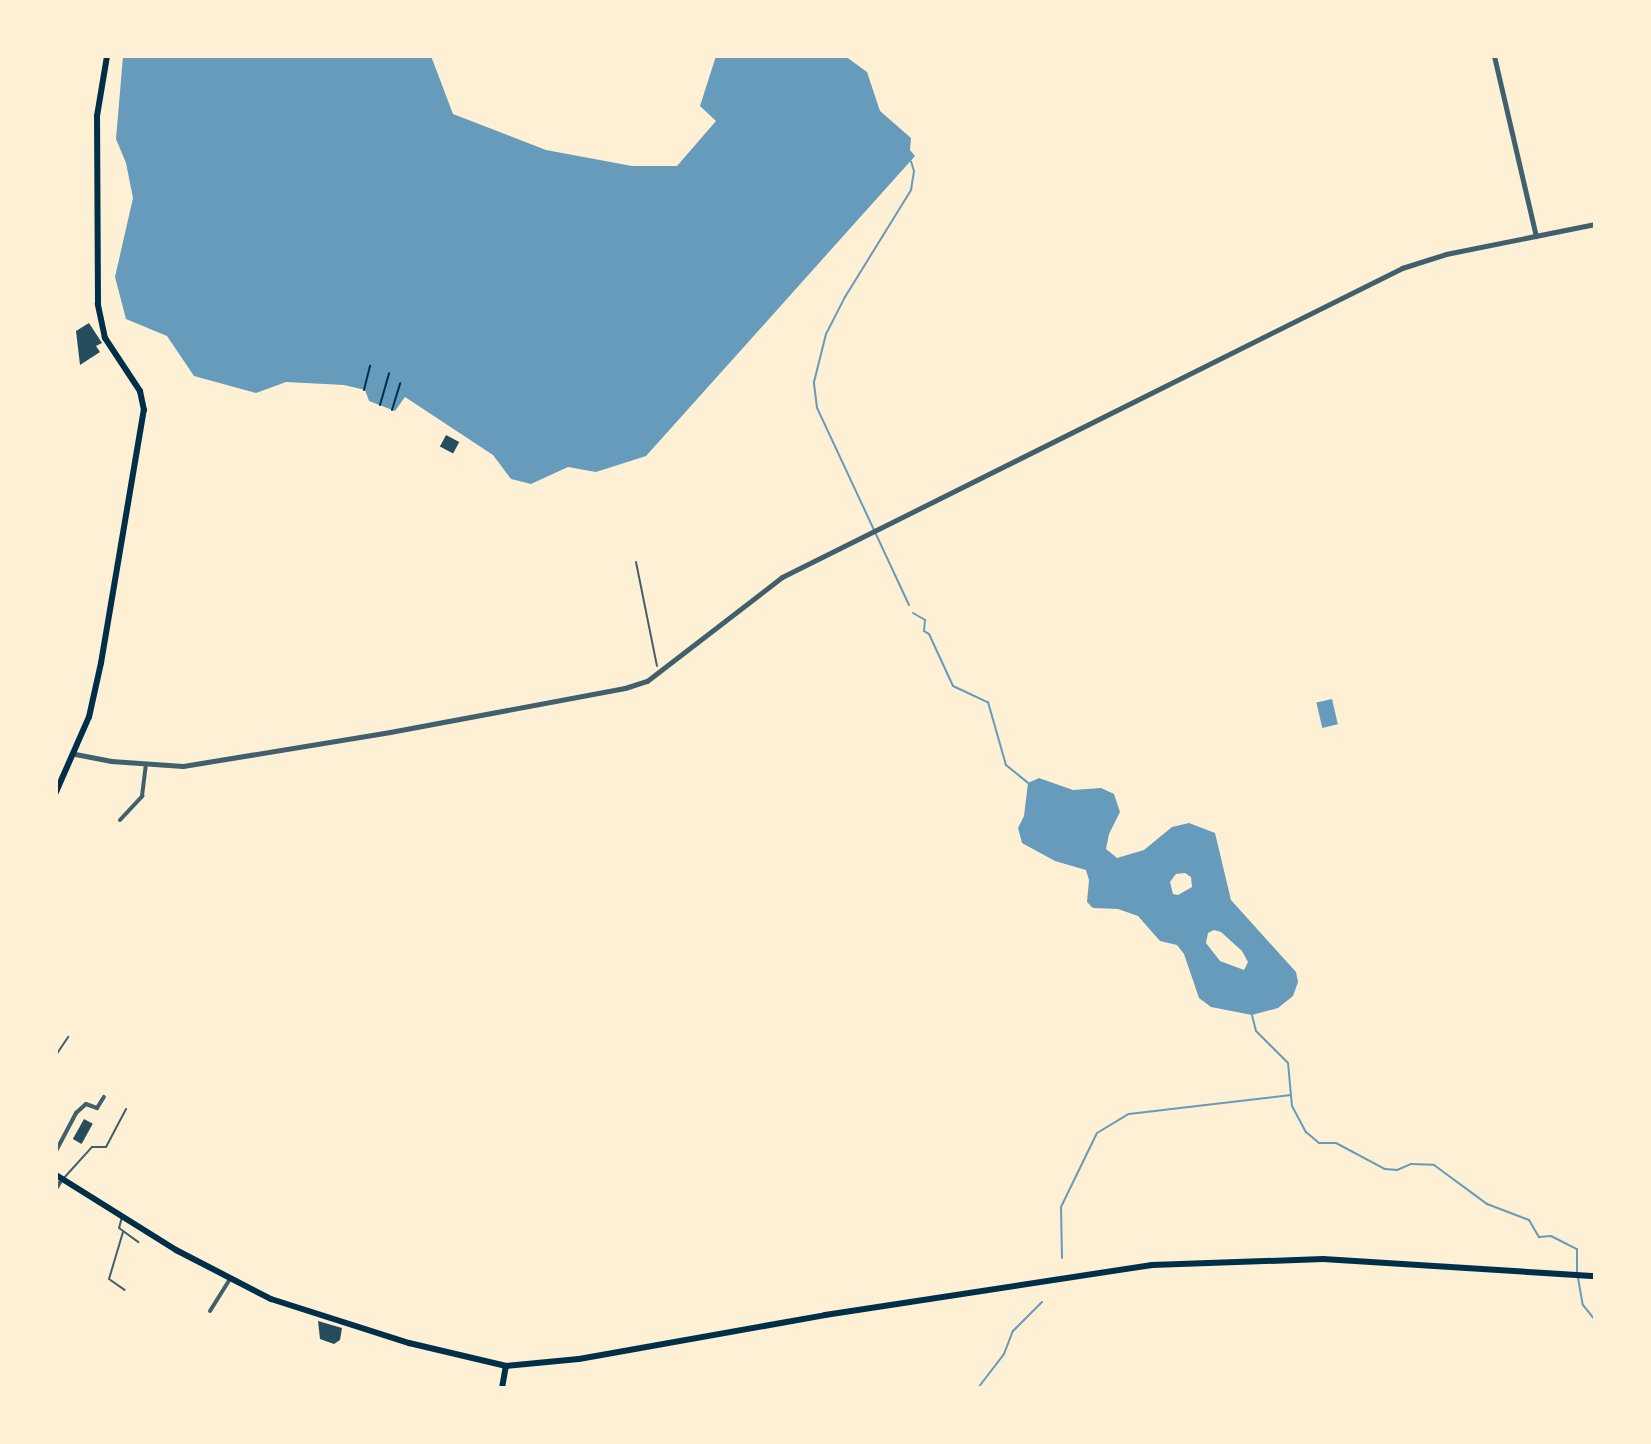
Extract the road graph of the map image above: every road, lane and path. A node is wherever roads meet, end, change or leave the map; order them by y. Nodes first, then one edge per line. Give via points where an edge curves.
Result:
1 (107, 56) edge
2 (1494, 56) edge
3 (1595, 224) edge
4 (1536, 236) junction
5 (370, 366) dead end
6 (389, 373) dead end
7 (400, 383) dead end
8 (364, 390) dead end
9 (380, 405) dead end
10 (392, 410) dead end
11 (636, 562) dead end
12 (657, 666) dead end
13 (75, 754) junction
14 (146, 764) junction
15 (56, 792) edge
16 (120, 820) dead end
17 (68, 1037) dead end
18 (56, 1055) edge
19 (104, 1097) dead end
20 (126, 1109) dead end
21 (56, 1151) edge
22 (59, 1177) edge
23 (56, 1189) edge
24 (122, 1217) junction
25 (123, 1232) junction
26 (138, 1242) dead end
27 (1595, 1276) edge
28 (230, 1279) junction
29 (125, 1290) dead end
30 (210, 1311) dead end
31 (506, 1366) junction
32 (502, 1388) edge

1 - 13 main road via 97,116 98,304 105,338 140,391 144,410 101,663
2 - 4 street
3 - 4 street
4 - 14 street via 1412,263 876,530 782,577 636,685 227,759 183,766
5 - 8 path
6 - 9 path
7 - 10 path
11 - 12 lane
13 - 14 street
13 - 15 main road
14 - 16 street via 142,796
17 - 18 lane
19 - 21 street via 97,1108 86,1104 76,1113
20 - 22 lane via 106,1147 92,1147
22 - 23 street
22 - 24 main road
24 - 25 lane
24 - 28 main road
25 - 26 lane
25 - 29 lane via 109,1279
27 - 31 main road via 1323,1259 1152,1265 579,1359
28 - 30 street
28 - 31 main road via 350,1325
31 - 32 main road

